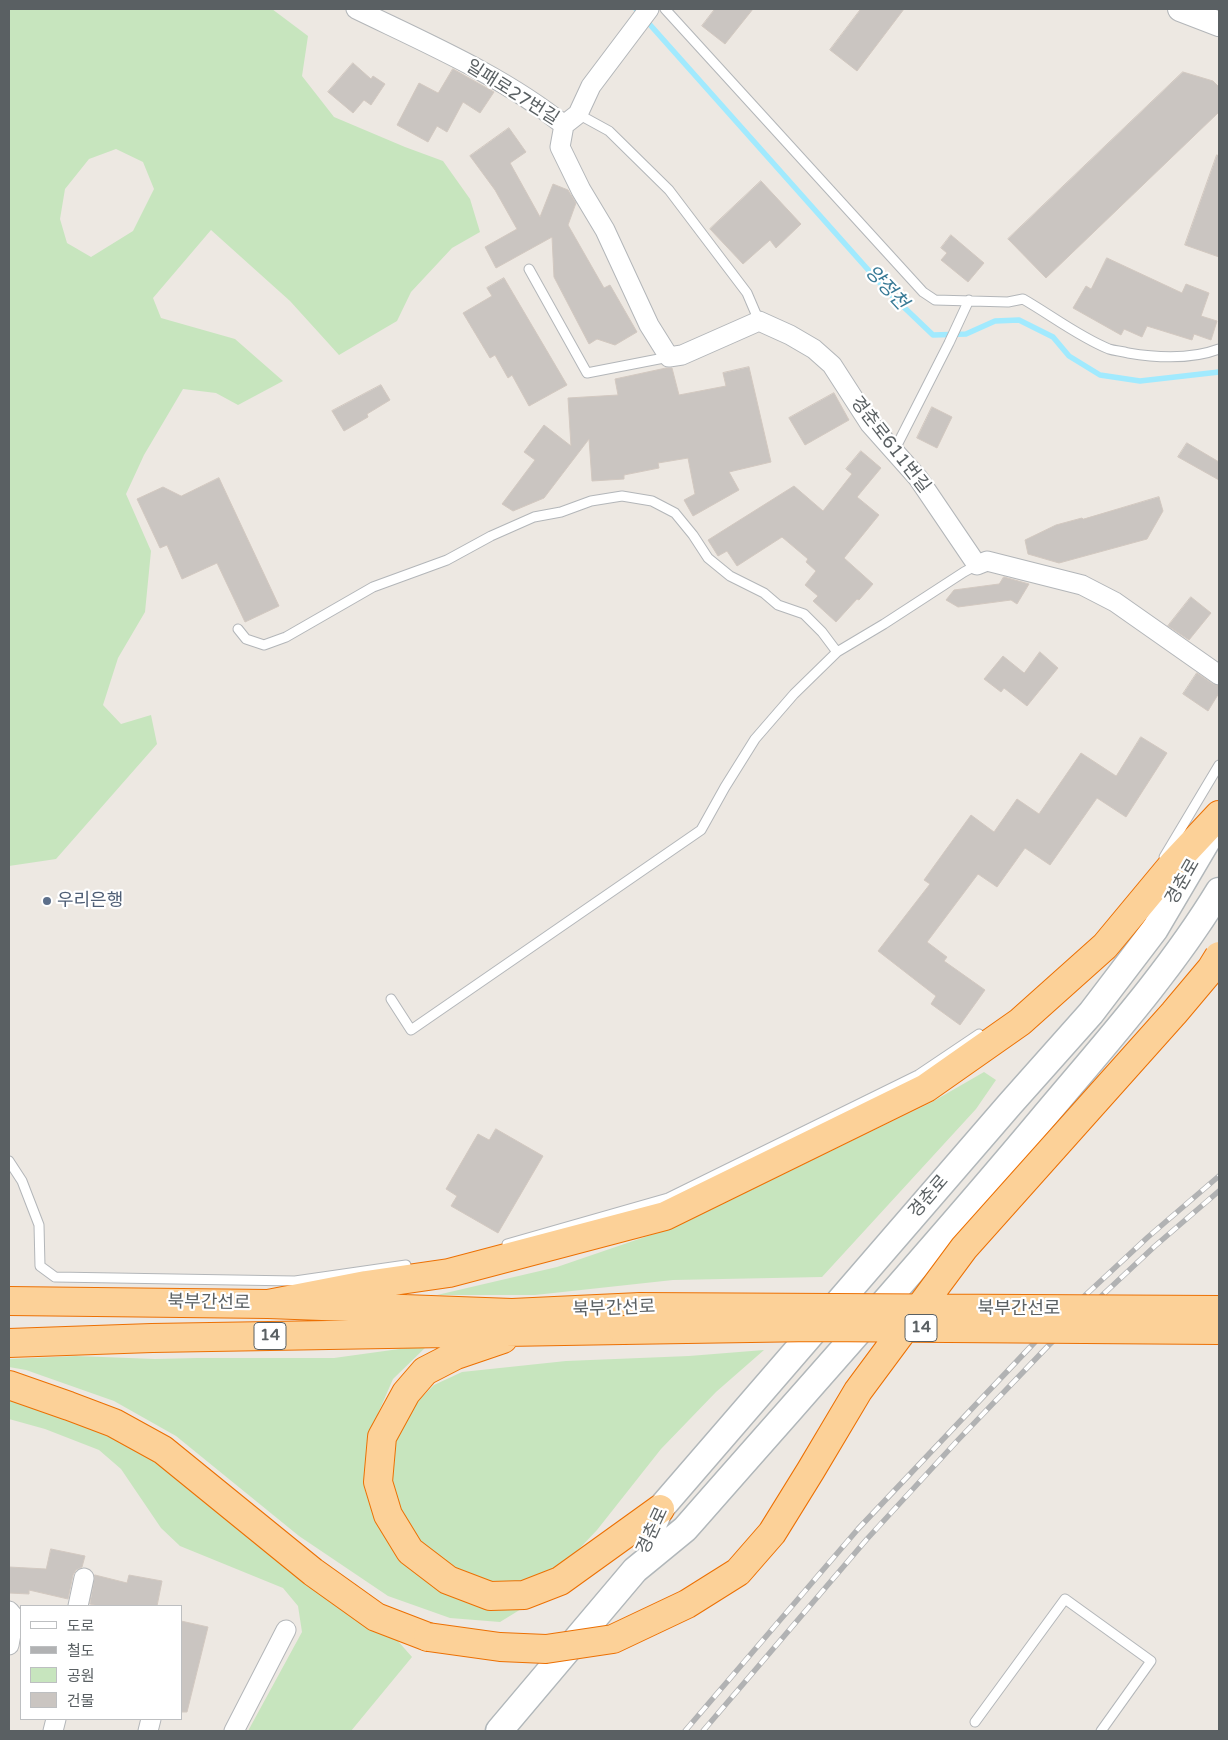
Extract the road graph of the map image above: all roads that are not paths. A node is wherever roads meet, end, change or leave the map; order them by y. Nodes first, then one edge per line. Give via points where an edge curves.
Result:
1 (356, 9) edge
2 (649, 9) edge
3 (665, 9) edge
4 (1180, 9) edge
5 (1219, 24) edge
6 (571, 120) junction
7 (529, 269) dead end
8 (968, 303) junction
9 (759, 321) junction
10 (1219, 349) edge
11 (669, 357) junction
12 (894, 451) junction
13 (977, 565) junction
14 (238, 629) dead end
15 (837, 652) junction
16 (1219, 674) edge
17 (1219, 765) edge
18 (1219, 815) edge
19 (1219, 820) edge
20 (1157, 865) dead end
21 (1219, 891) edge
22 (1219, 956) edge
23 (390, 999) dead end
24 (991, 1026) dead end
25 (9, 1161) edge
26 (499, 1246) dead end
27 (413, 1264) dead end
28 (9, 1300) edge
29 (268, 1304) junction
30 (1219, 1310) edge
31 (531, 1330) junction
32 (1219, 1330) edge
33 (9, 1343) edge
34 (9, 1385) edge
35 (660, 1509) junction
36 (635, 1570) junction
37 (84, 1578) dead end
38 (78, 1605) edge
39 (9, 1611) edge
40 (286, 1630) dead end
41 (9, 1645) edge
42 (975, 1722) dead end
43 (234, 1731) edge
44 (498, 1731) edge
45 (1101, 1731) edge

1 - 6 street, 일패로27번길 via 456,58 546,111
2 - 6 street, 일패로27번길 via 591,86
3 - 8 lane via 923,292 934,300
4 - 5 street
6 - 9 lane via 609,132 669,190 747,293
6 - 11 street via 560,147 605,230 649,325
7 - 11 lane via 587,373
8 - 10 lane via 1023,299 1059,323 1110,349 1178,357
8 - 12 lane
9 - 11 street via 682,355
9 - 12 street, 경춘로611번길 via 814,349 832,365 870,424
12 - 13 street, 경춘로611번길 via 918,478
13 - 15 lane
13 - 16 street via 987,561 1082,585 1115,602
14 - 15 lane via 246,639 264,645 286,637 373,587 447,560 534,518 591,501 622,496 652,501 674,513 708,558 778,606 804,614
15 - 23 lane via 755,739 701,830 411,1030
17 - 20 lane
18 - 29 highway via 1105,946 1020,1022 926,1088 665,1216 449,1273
19 - 35 main road, 경춘로 via 1155,929 1091,1013
21 - 36 main road, 경춘로 via 1202,920 1138,1004 1006,1163 685,1529
22 - 34 highway, bridge via 1174,1013 964,1248 858,1391 772,1533 738,1572 687,1604 613,1639 546,1649 500,1647 428,1637 376,1617 313,1572 163,1450 114,1424
24 - 26 lane via 918,1075 668,1198
25 - 27 lane via 22,1181 39,1225 40,1266 55,1277 295,1281
28 - 29 highway, 북부간선로 / 14
29 - 30 highway, 북부간선로 / 14, bridge via 512,1313 640,1307
31 - 32 highway, 북부간선로 / 14, bridge via 824,1327
31 - 33 highway, 북부간선로 / 14
31 - 35 highway via 456,1355 425,1371 406,1393 382,1437 378,1482 388,1515 410,1551 448,1580 490,1596 524,1595 560,1581
35 - 36 main road, 경춘로
36 - 44 main road, 경춘로
37 - 38 street
39 - 41 street via 14,1617
40 - 43 street
42 - 45 lane via 1065,1599 1151,1661

